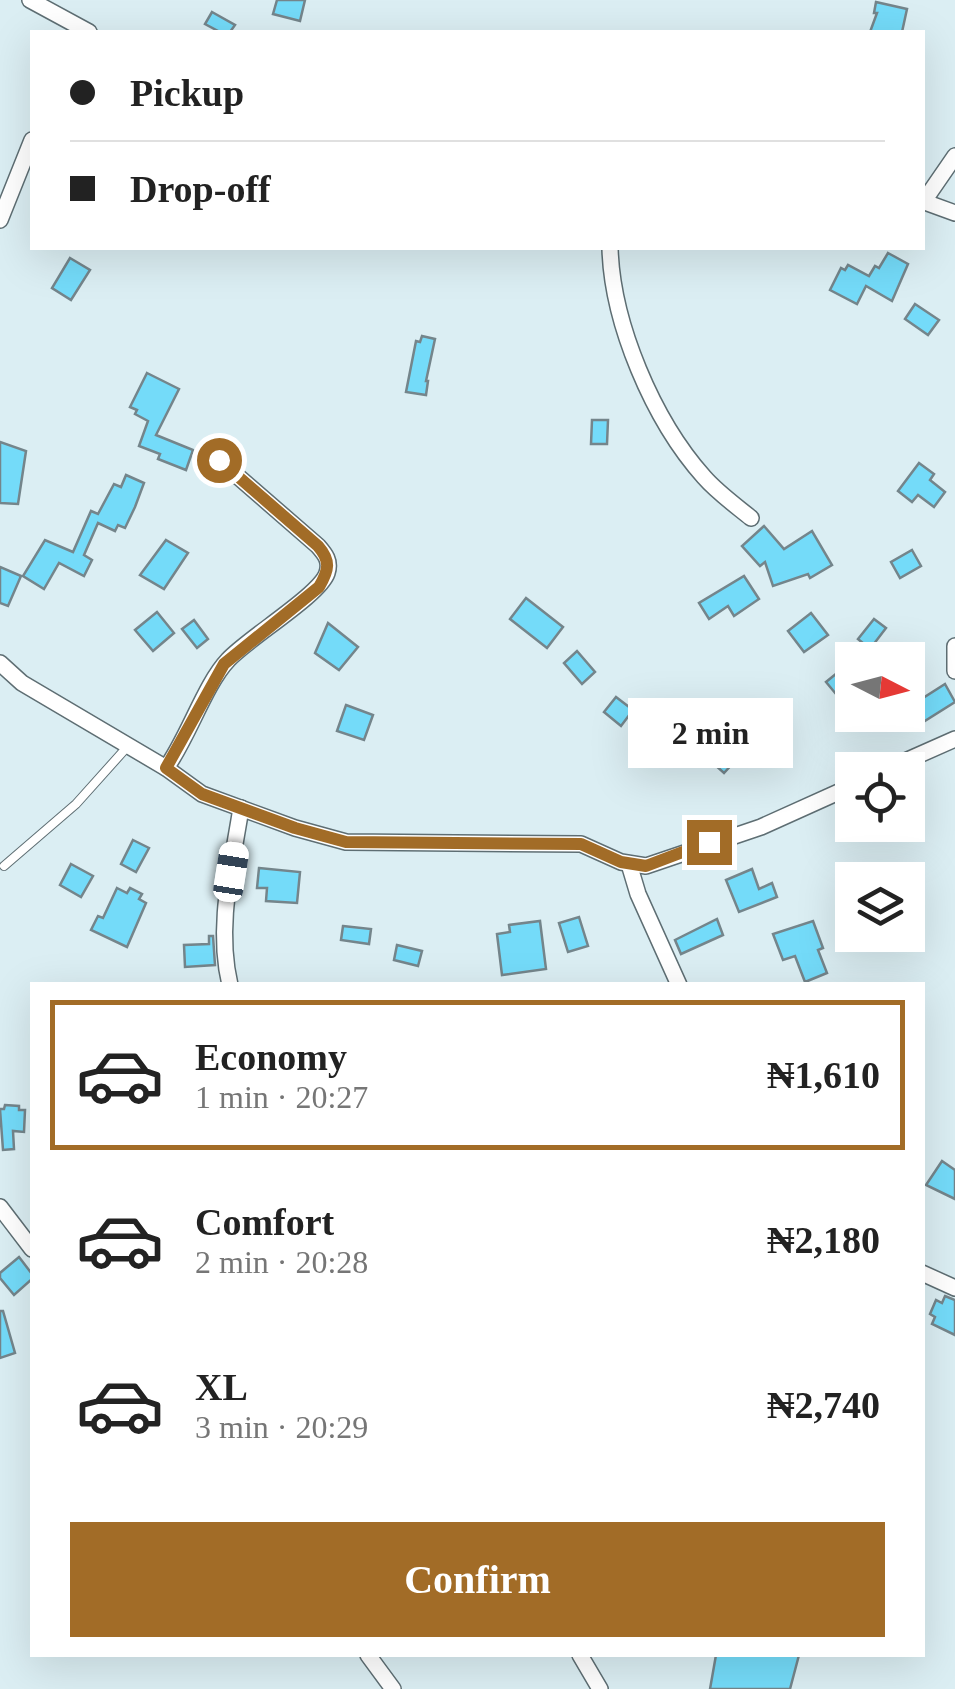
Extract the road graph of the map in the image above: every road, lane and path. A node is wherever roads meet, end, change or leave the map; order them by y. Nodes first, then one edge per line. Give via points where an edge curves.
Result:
1 (30, 0) edge
2 (80, 30) edge
3 (30, 145) edge
4 (955, 156) edge
5 (925, 198) edge
6 (925, 202) edge
7 (955, 213) edge
8 (0, 220) edge
9 (610, 250) edge
10 (219, 460) dead end
11 (751, 518) dead end
12 (955, 646) edge
13 (0, 663) edge
14 (955, 671) edge
15 (955, 739) edge
16 (128, 746) junction
17 (925, 752) edge
18 (166, 768) junction
19 (835, 794) edge
20 (241, 808) junction
21 (629, 864) junction
22 (4, 866) dead end
23 (229, 982) edge
24 (678, 982) edge
25 (0, 1207) edge
26 (30, 1245) edge
27 (925, 1273) edge
28 (953, 1283) edge
29 (369, 1657) edge
30 (581, 1657) edge
31 (393, 1689) edge
32 (600, 1689) edge

1 - 2 street
3 - 8 street
4 - 5 street
6 - 7 street
9 - 11 street via 612,288 629,342 664,420 704,477
10 - 18 street via 318,546 328,558 328,572 319,587 224,664
12 - 14 street
13 - 16 street
15 - 17 street
16 - 18 street
16 - 22 lane via 76,804
18 - 20 street via 202,794
19 - 21 street via 761,827 646,866
20 - 21 street via 346,842 581,844
20 - 23 street via 226,904
21 - 24 street
25 - 26 street
27 - 28 street
29 - 31 street
30 - 32 street

